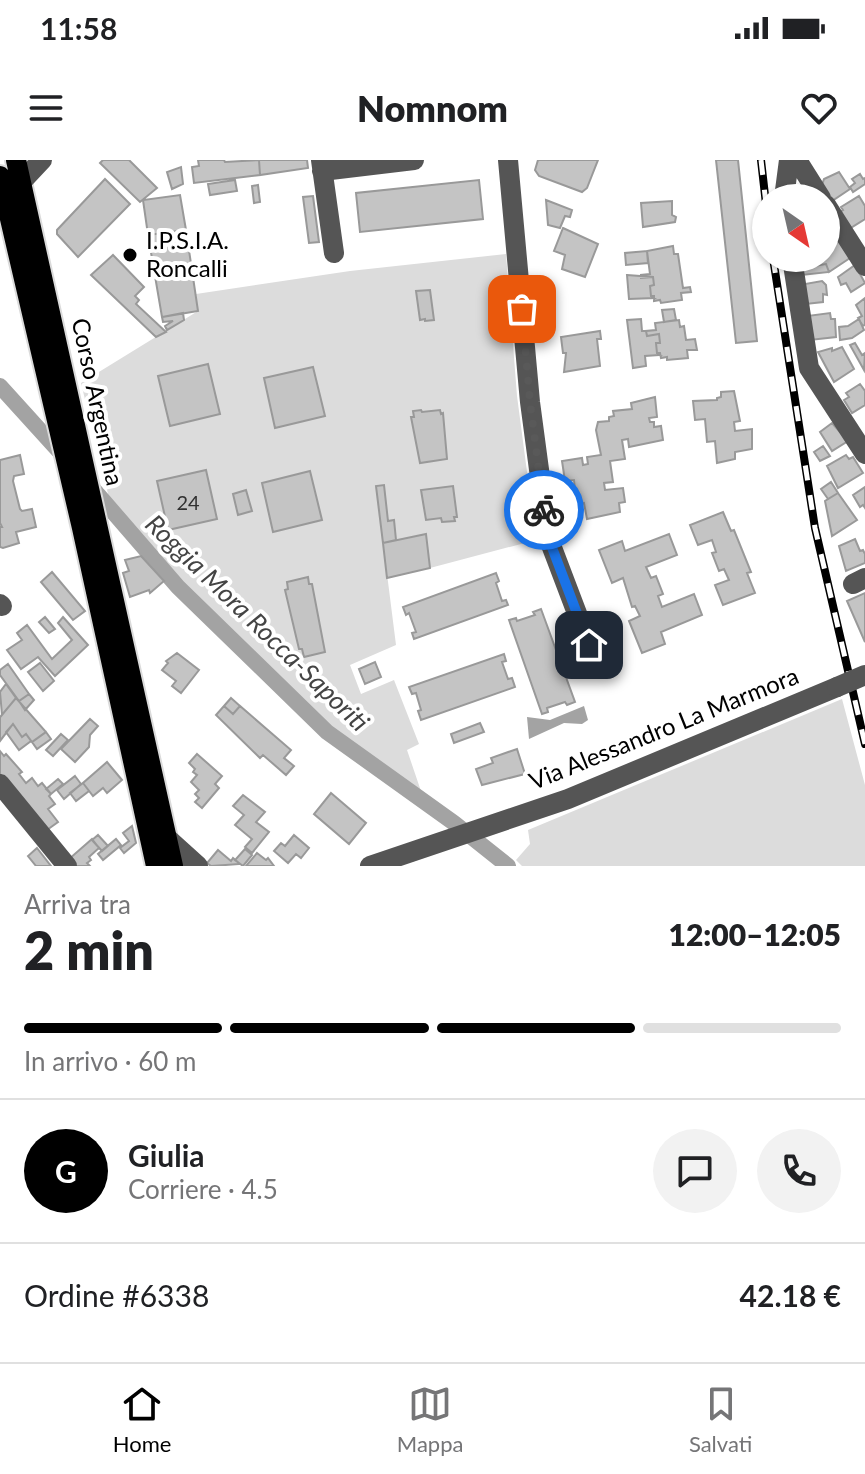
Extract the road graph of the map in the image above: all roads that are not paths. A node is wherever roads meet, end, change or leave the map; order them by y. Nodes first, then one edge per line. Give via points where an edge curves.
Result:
1 (16, 160) edge
2 (42, 160) edge
3 (414, 160) edge
4 (508, 160) edge
5 (789, 160) edge
6 (797, 160) edge
7 (321, 165) edge
8 (0, 176) edge
9 (20, 183) junction
10 (786, 184) edge
11 (812, 184) edge
12 (2, 203) edge
13 (840, 227) edge
14 (334, 253) dead end
15 (865, 266) edge
16 (794, 272) edge
17 (865, 454) edge
18 (589, 645) dead end
19 (865, 675) edge
20 (0, 784) edge
21 (156, 855) edge
22 (67, 866) edge
23 (173, 866) edge
24 (198, 866) edge
25 (370, 866) edge

1 - 9 main road, Corso Argentina
2 - 9 street
3 - 7 street
4 - 18 street via 548,537
5 - 10 street
6 - 11 street
7 - 14 street
8 - 12 main road, Corso Argentina
9 - 12 street
9 - 21 main road, Corso Argentina via 94,510
12 - 21 main road, Corso Argentina
13 - 15 street
16 - 17 street via 809,368
19 - 25 street, Via Alessandro La Marmora, bridge via 568,799
20 - 22 street
21 - 23 main road, Corso Argentina
21 - 24 street

